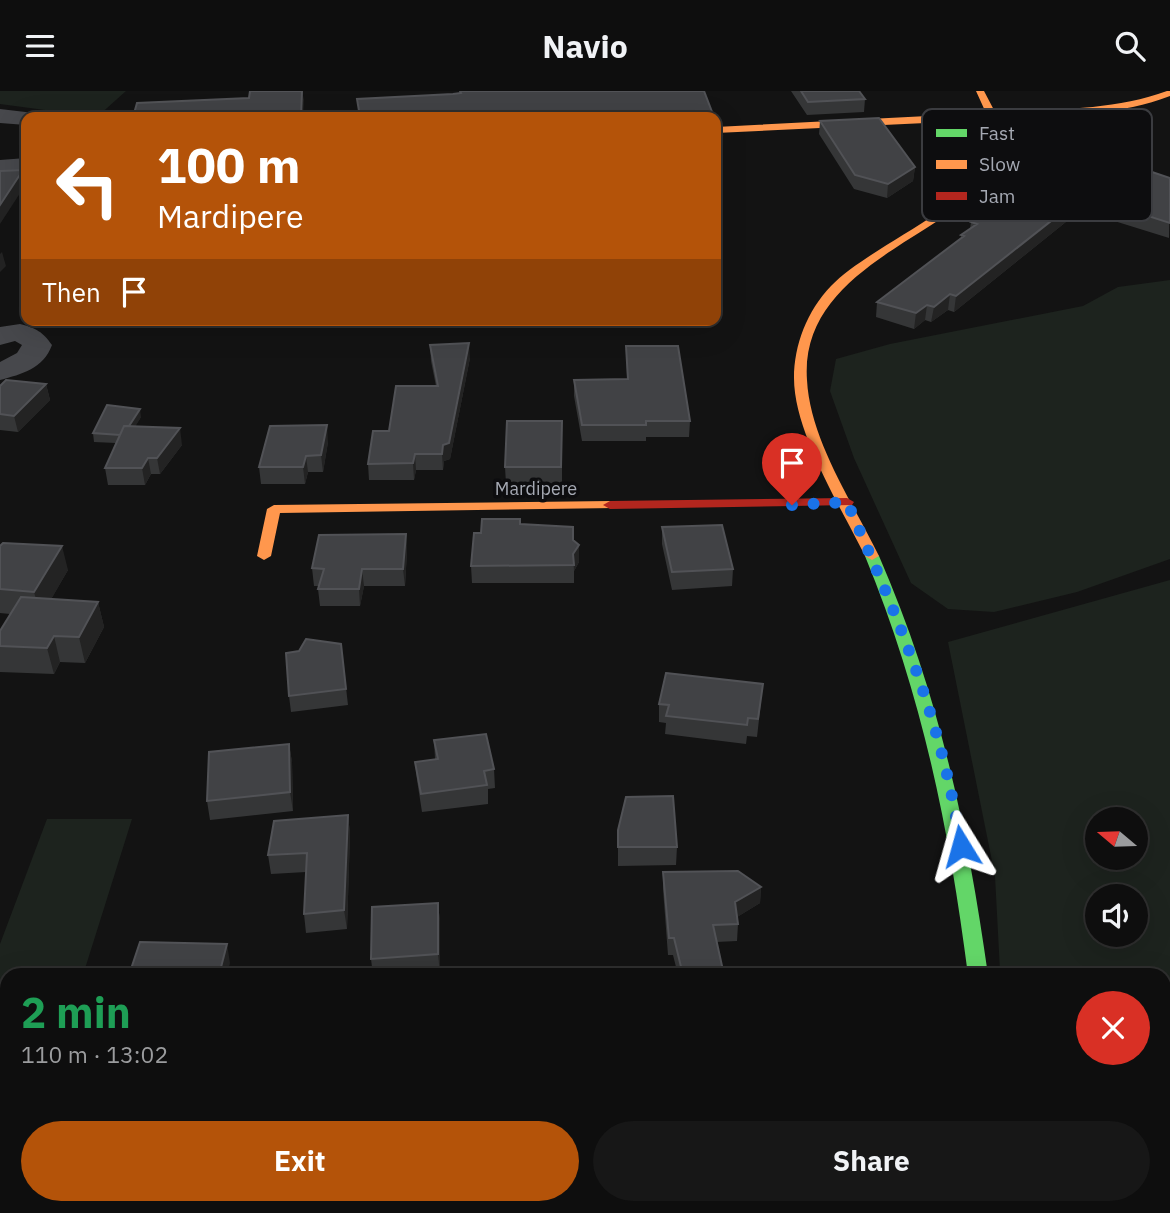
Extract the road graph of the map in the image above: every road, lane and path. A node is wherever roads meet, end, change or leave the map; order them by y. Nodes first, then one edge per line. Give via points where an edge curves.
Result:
1 (980, 91) edge
2 (1170, 93) edge
3 (989, 109) edge
4 (1067, 109) edge
5 (0, 116) edge
6 (21, 118) edge
7 (922, 119) edge
8 (721, 129) edge
9 (21, 165) edge
10 (0, 167) edge
11 (928, 221) edge
12 (7, 334) edge
13 (0, 372) edge
14 (847, 502) junction
15 (264, 556) dead end
16 (977, 968) edge

1 - 3 street
2 - 4 street via 1130,104
5 - 6 street
7 - 8 street
9 - 10 street
11 - 14 street via 848,273 812,317 802,347 799,381 815,435
12 - 13 street via 25,334 37,345 17,366
14 - 15 street, Mardipere via 274,509
14 - 16 street via 903,628 925,692 954,798

